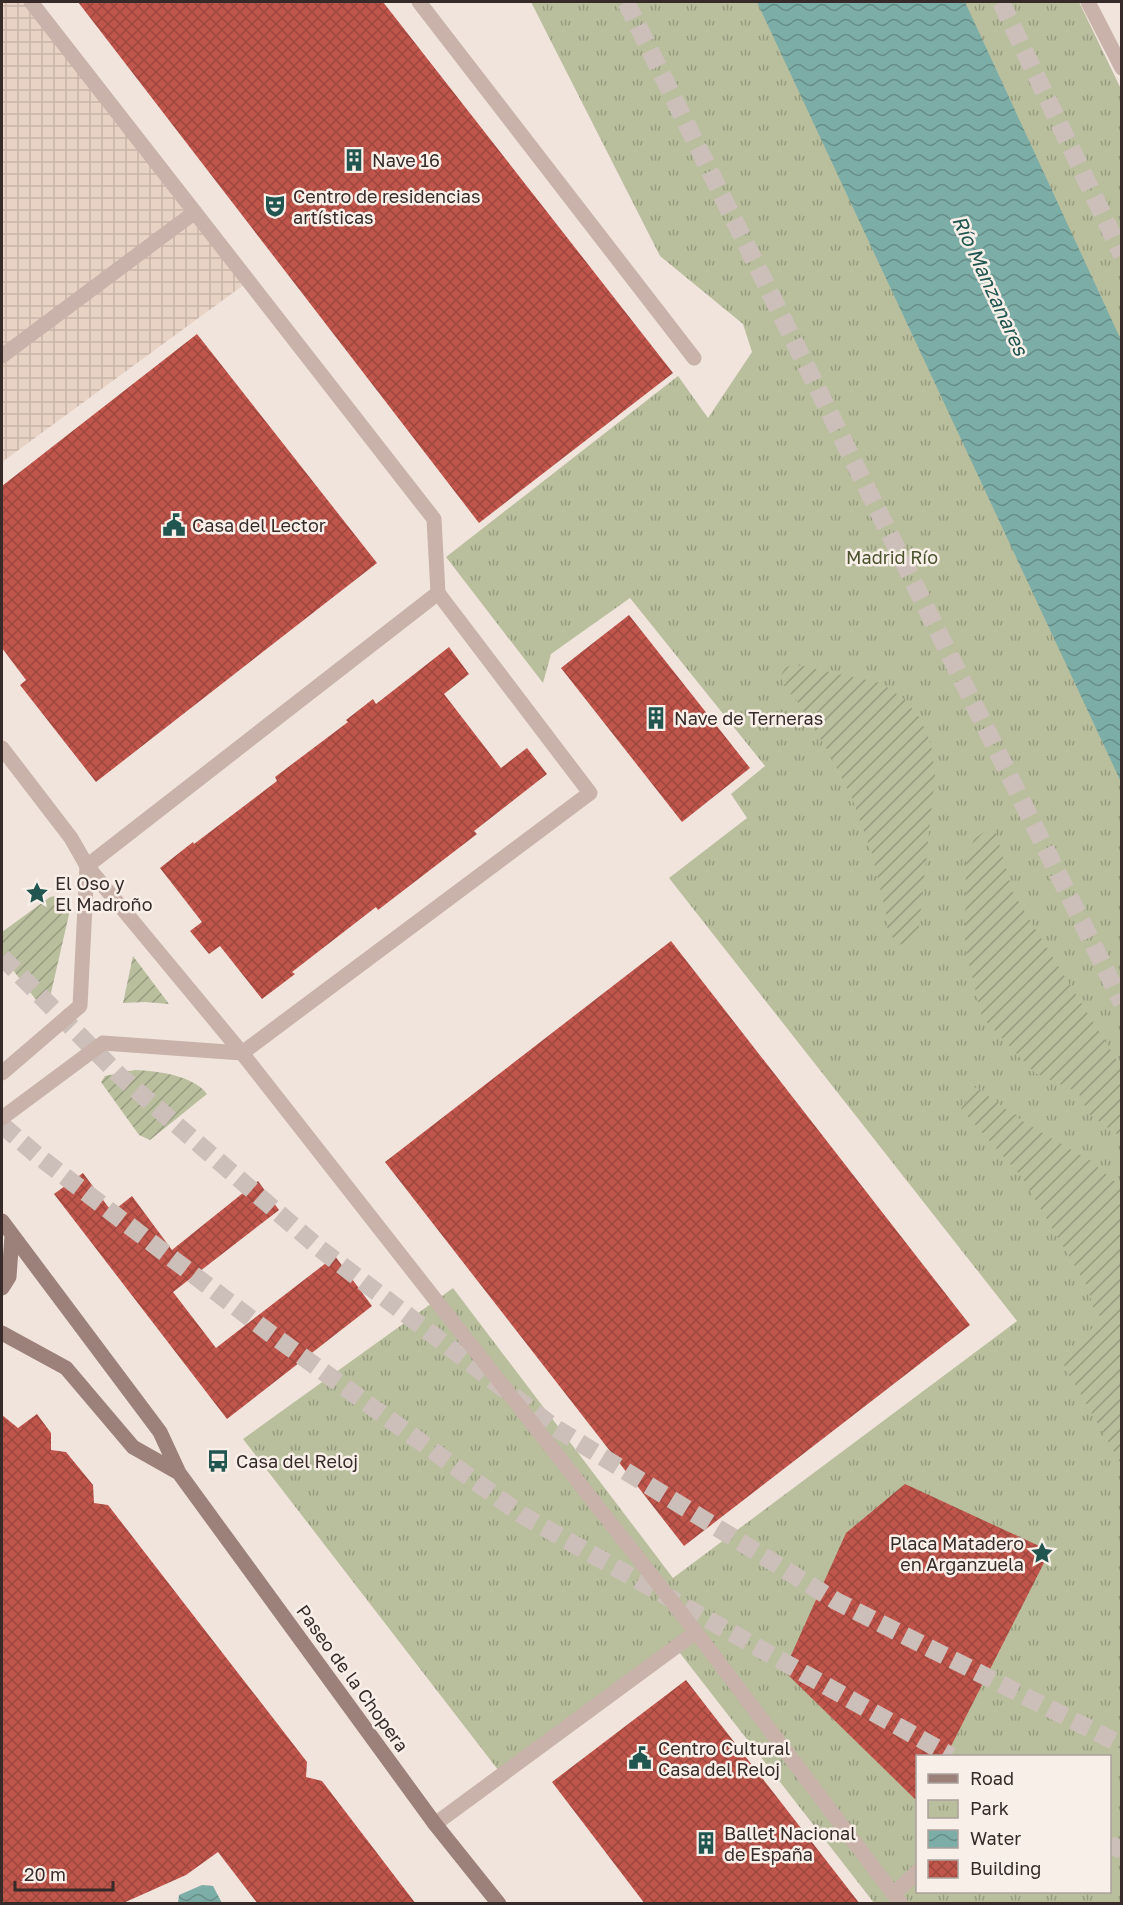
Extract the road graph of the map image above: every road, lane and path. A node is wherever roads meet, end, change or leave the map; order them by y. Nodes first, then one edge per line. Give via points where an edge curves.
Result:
1 (31, 2) edge
2 (418, 2) edge
3 (1088, 2) edge
4 (1122, 68) edge
5 (195, 212) junction
6 (2, 356) edge
7 (694, 358) dead end
8 (438, 593) junction
9 (2, 748) edge
10 (87, 866) junction
11 (243, 1053) junction
12 (2, 1073) edge
13 (2, 1118) edge
14 (2, 1221) edge
15 (12, 1236) junction
16 (2, 1288) edge
17 (2, 1333) edge
18 (179, 1473) junction
19 (696, 1632) junction
20 (435, 1824) junction
21 (916, 1874) edge
22 (898, 1899) edge
23 (499, 1904) edge

1 - 5 street
2 - 7 street
3 - 4 street
5 - 6 street
5 - 8 street via 434,519
8 - 10 street
8 - 11 street via 590,793
9 - 10 street via 71,838
10 - 11 street
10 - 12 street via 81,1006
11 - 13 street via 103,1043
11 - 19 street
14 - 15 street, Paseo de la Chopera
15 - 16 street via 9,1277
15 - 18 street, Paseo de la Chopera via 160,1432
17 - 18 street, Paseo de la Chopera via 66,1368 133,1447
18 - 20 street, Paseo de la Chopera
19 - 20 street
19 - 22 street
20 - 23 street, Paseo de la Chopera
21 - 22 street

